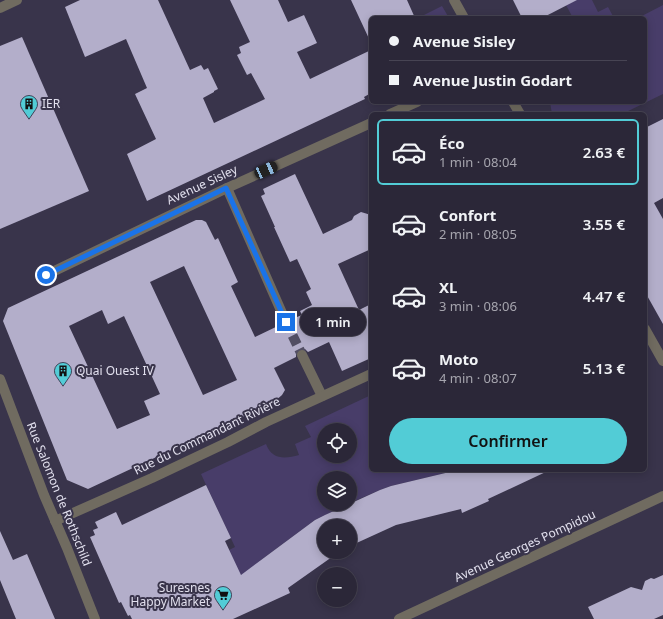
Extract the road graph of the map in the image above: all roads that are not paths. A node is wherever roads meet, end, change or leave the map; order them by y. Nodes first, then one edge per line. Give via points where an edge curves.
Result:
1 (17, 0) edge
2 (454, 0) edge
3 (0, 8) edge
4 (463, 16) edge
5 (412, 104) edge
6 (394, 112) edge
7 (369, 124) edge
8 (226, 188) junction
9 (46, 275) dead end
10 (286, 322) tunnel mouth
11 (647, 333) edge
12 (302, 354) tunnel mouth
13 (663, 361) edge
14 (369, 375) edge
15 (0, 379) edge
16 (322, 396) junction
17 (663, 496) edge
18 (55, 521) junction
19 (95, 619) edge
20 (399, 619) edge

1 - 3 street
2 - 4 street
5 - 6 street
7 - 8 street, Avenue Sisley
8 - 9 street, Avenue Sisley
8 - 10 street
11 - 13 street
12 - 16 street
14 - 16 street, Rue du Commandant Rivière
15 - 18 street, Rue Salomon de Rothschild
16 - 18 street, Rue du Commandant Rivière via 152,478
17 - 20 street, Avenue Georges Pompidou
18 - 19 street, Rue Salomon de Rothschild

